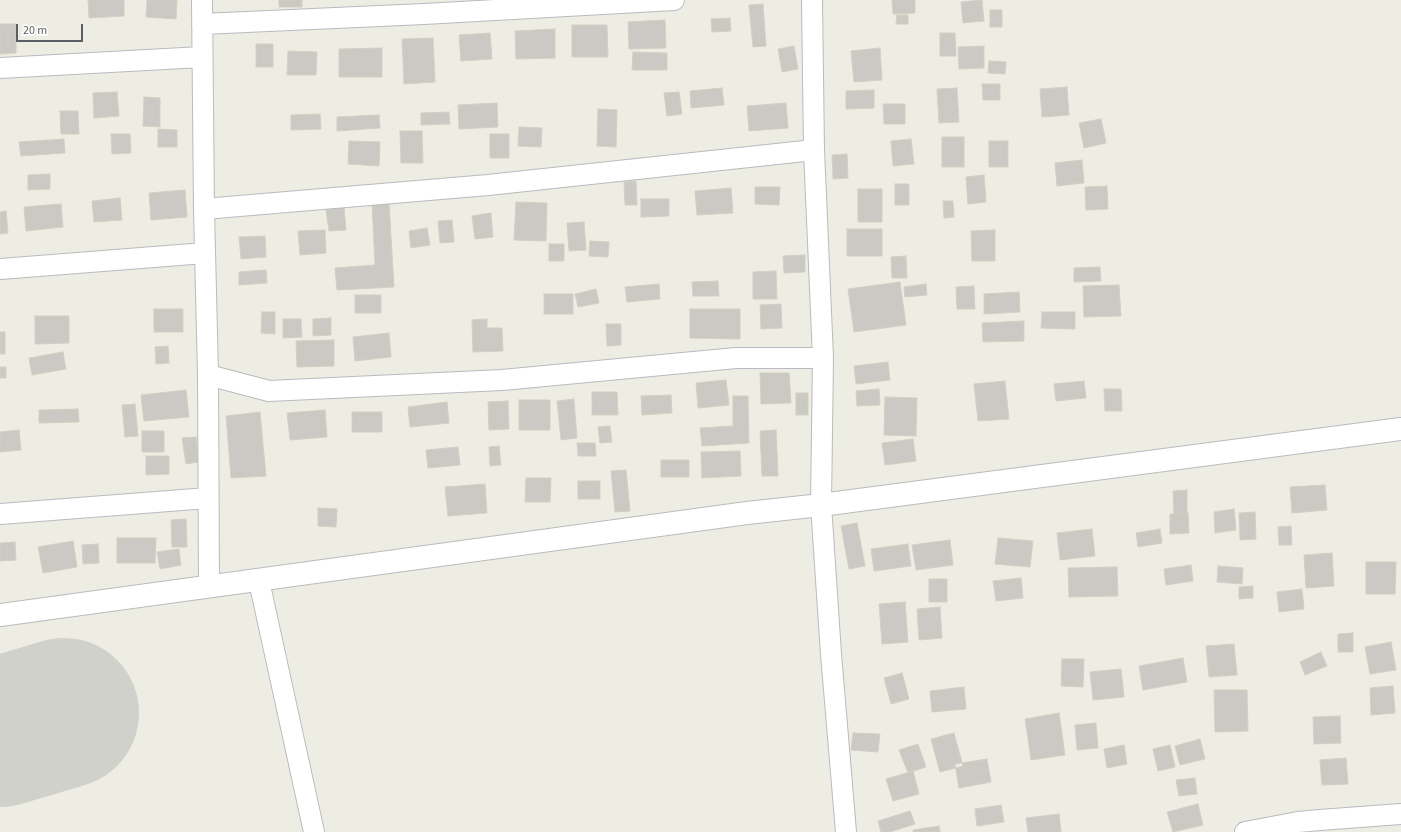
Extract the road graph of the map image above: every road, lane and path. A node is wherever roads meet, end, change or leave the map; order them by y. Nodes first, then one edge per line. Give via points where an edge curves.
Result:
1 (202, 0) edge
2 (674, 0) edge
3 (812, 0) edge
4 (202, 24) junction
5 (202, 57) junction
6 (0, 68) edge
7 (814, 150) junction
8 (204, 209) junction
9 (205, 253) junction
10 (0, 269) edge
11 (823, 358) junction
12 (208, 375) junction
13 (1401, 429) edge
14 (208, 498) junction
15 (821, 505) junction
16 (0, 514) edge
17 (259, 581) junction
18 (209, 587) junction
19 (0, 615) edge
20 (1401, 814) edge
21 (314, 832) edge
22 (846, 832) edge
23 (1245, 832) edge

1 - 4 street
2 - 4 street
3 - 7 street
4 - 5 street
5 - 6 street
5 - 8 street
7 - 8 street via 488,185
7 - 11 street
8 - 9 street
9 - 10 street
9 - 12 street
11 - 12 street via 736,358 502,380 269,391
11 - 15 street
12 - 14 street
13 - 15 street
14 - 16 street
14 - 18 street
15 - 17 street
15 - 22 street
17 - 18 street
17 - 21 street
18 - 19 street
20 - 23 street via 1320,820

